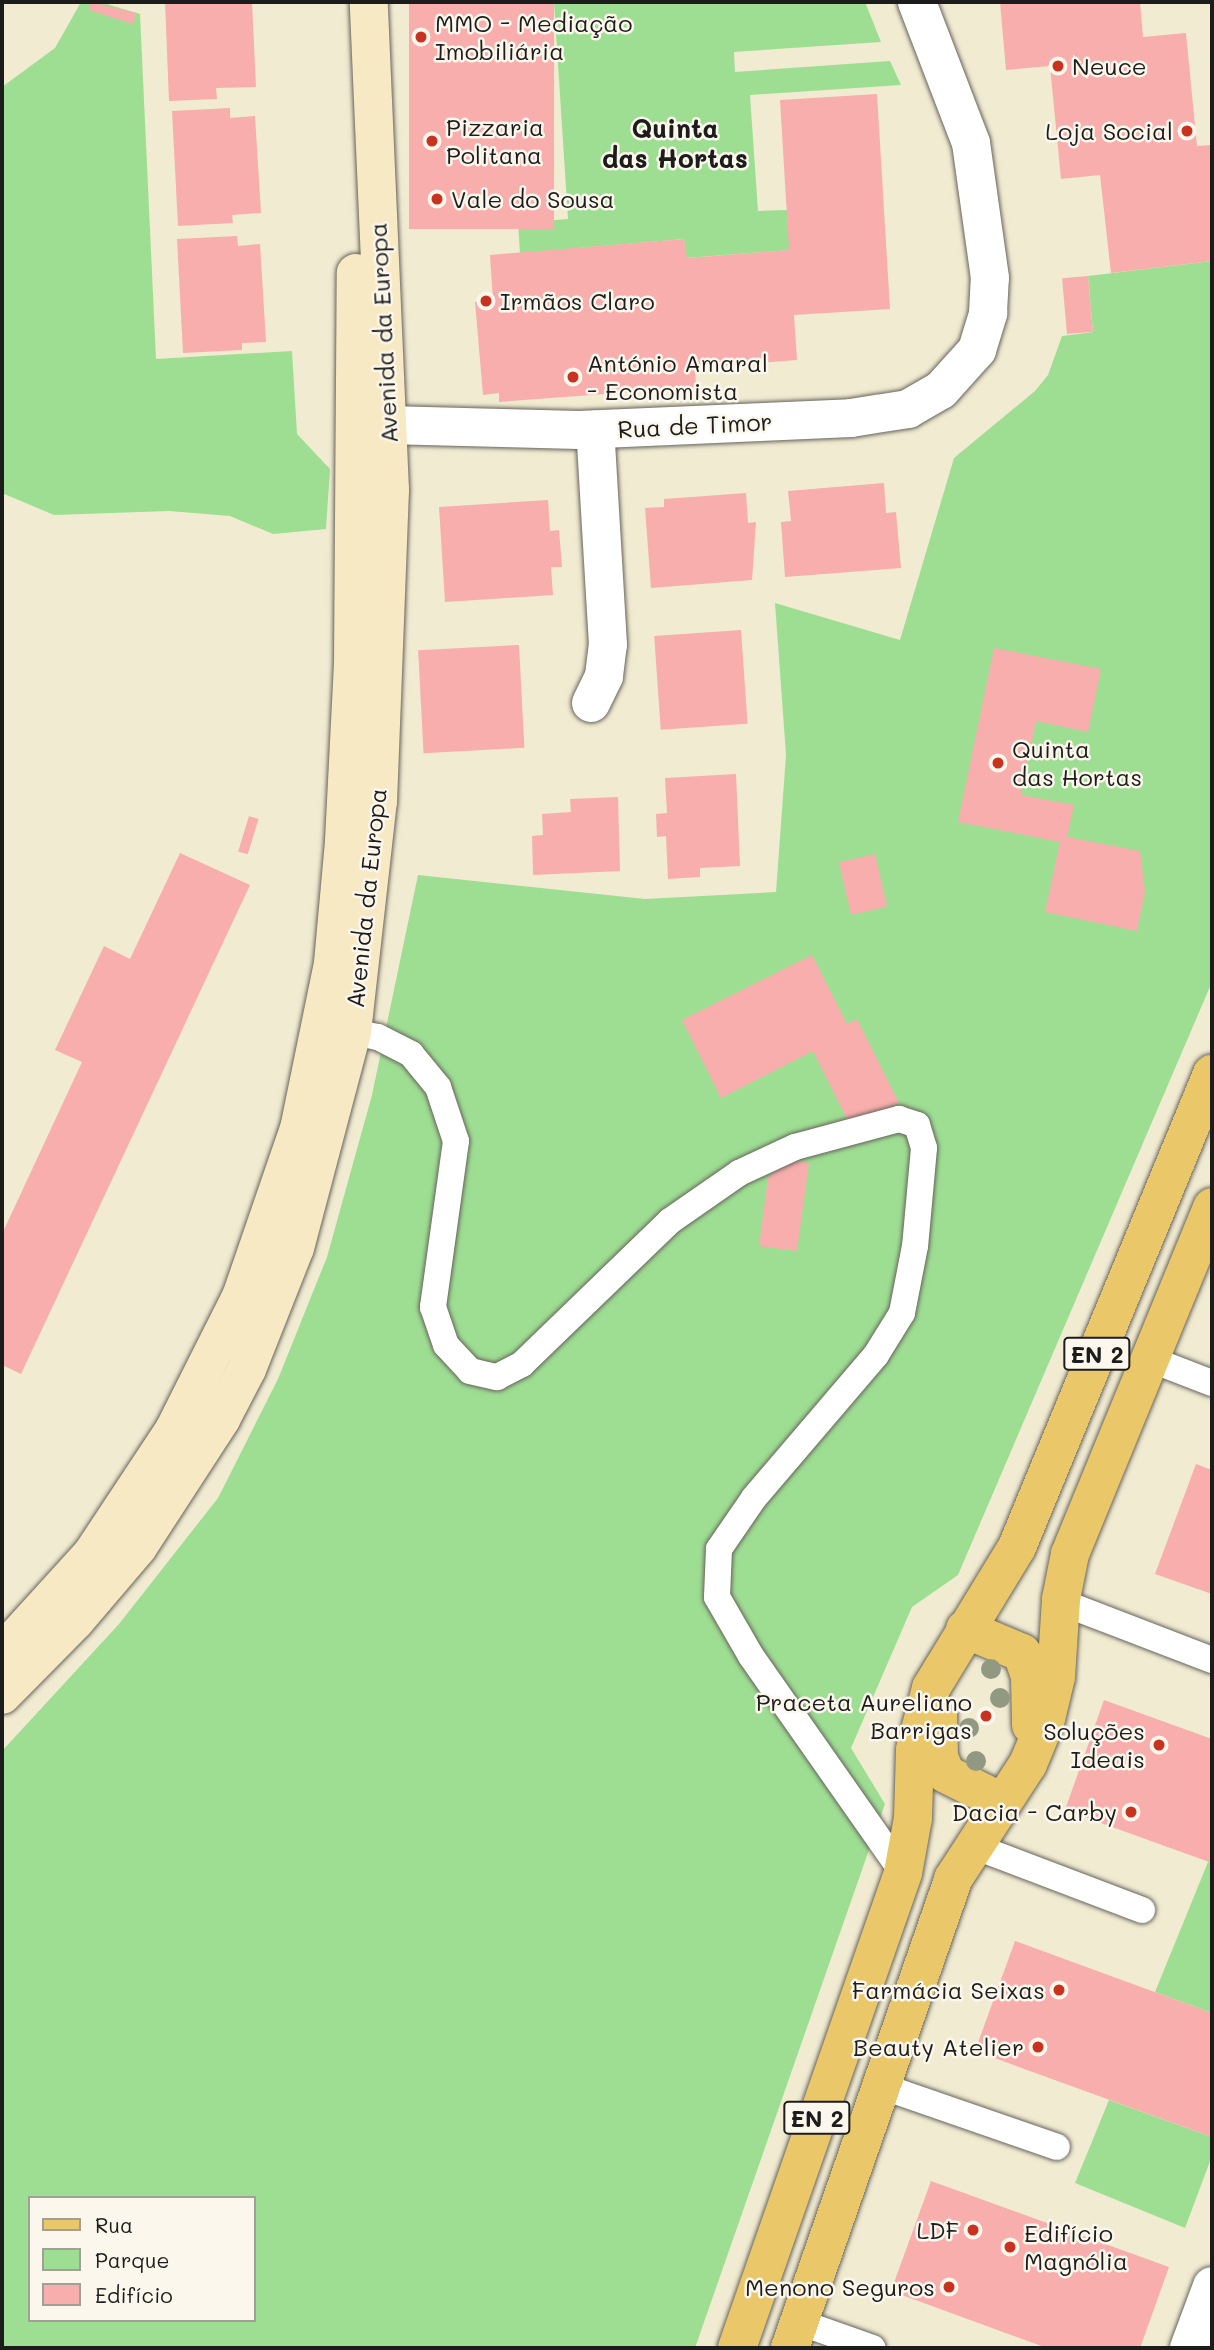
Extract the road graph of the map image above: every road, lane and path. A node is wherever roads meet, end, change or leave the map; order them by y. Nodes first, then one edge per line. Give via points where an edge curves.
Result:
1 (344, 2) edge
2 (369, 2) edge
3 (917, 2) edge
4 (387, 425) junction
5 (595, 429) junction
6 (591, 703) dead end
7 (352, 1032) junction
8 (1212, 1074) edge
9 (1212, 1207) edge
10 (1150, 1359) junction
11 (1212, 1383) edge
12 (1061, 1602) junction
13 (965, 1629) junction
14 (2, 1653) edge
15 (1212, 1660) edge
16 (937, 1673) junction
17 (2, 1695) edge
18 (1032, 1755) junction
19 (1003, 1802) junction
20 (971, 1845) junction
21 (903, 1872) junction
22 (1142, 1910) dead end
23 (881, 2086) junction
24 (1057, 2147) dead end
25 (1212, 2286) edge
26 (795, 2335) edge
27 (737, 2348) edge
28 (873, 2348) edge
29 (1189, 2348) edge

1 - 14 main road, Avenida da Europa via 356,278 353,665 333,962 312,1073 299,1129 241,1297 174,1430 92,1554
2 - 4 main road, Avenida da Europa
3 - 5 street, Rua de Timor via 965,123 980,184 990,294 977,350 941,390 890,414
4 - 5 street, Rua de Timor
4 - 7 main road, Avenida da Europa via 384,705
5 - 6 street via 608,645 604,676
7 - 17 main road, Avenida da Europa via 295,1248 247,1369 221,1419 138,1547 75,1621
7 - 21 lane via 378,1037 411,1054 438,1087 456,1141 433,1307 446,1345 470,1371 497,1377 522,1364 670,1221 739,1173 794,1147 899,1119 917,1125 924,1148 915,1247 902,1313 876,1354 754,1498 719,1549 717,1597 751,1656
8 - 13 main road, EN 2 via 1017,1547
9 - 10 main road, EN 2
10 - 11 lane
10 - 12 main road, EN 2 via 1076,1538
12 - 15 lane
12 - 18 main road, EN 2 via 1054,1692
13 - 16 main road, EN 2
13 - 18 main road via 1012,1646 1025,1658
16 - 19 main road via 942,1769 955,1782
16 - 21 main road, EN 2 via 917,1742 913,1818
18 - 19 main road, EN 2
19 - 20 main road, EN 2
20 - 22 lane
20 - 23 main road, EN 2 via 943,1904
21 - 27 main road, EN 2
23 - 24 lane
23 - 26 main road, EN 2
25 - 29 street
26 - 28 lane

